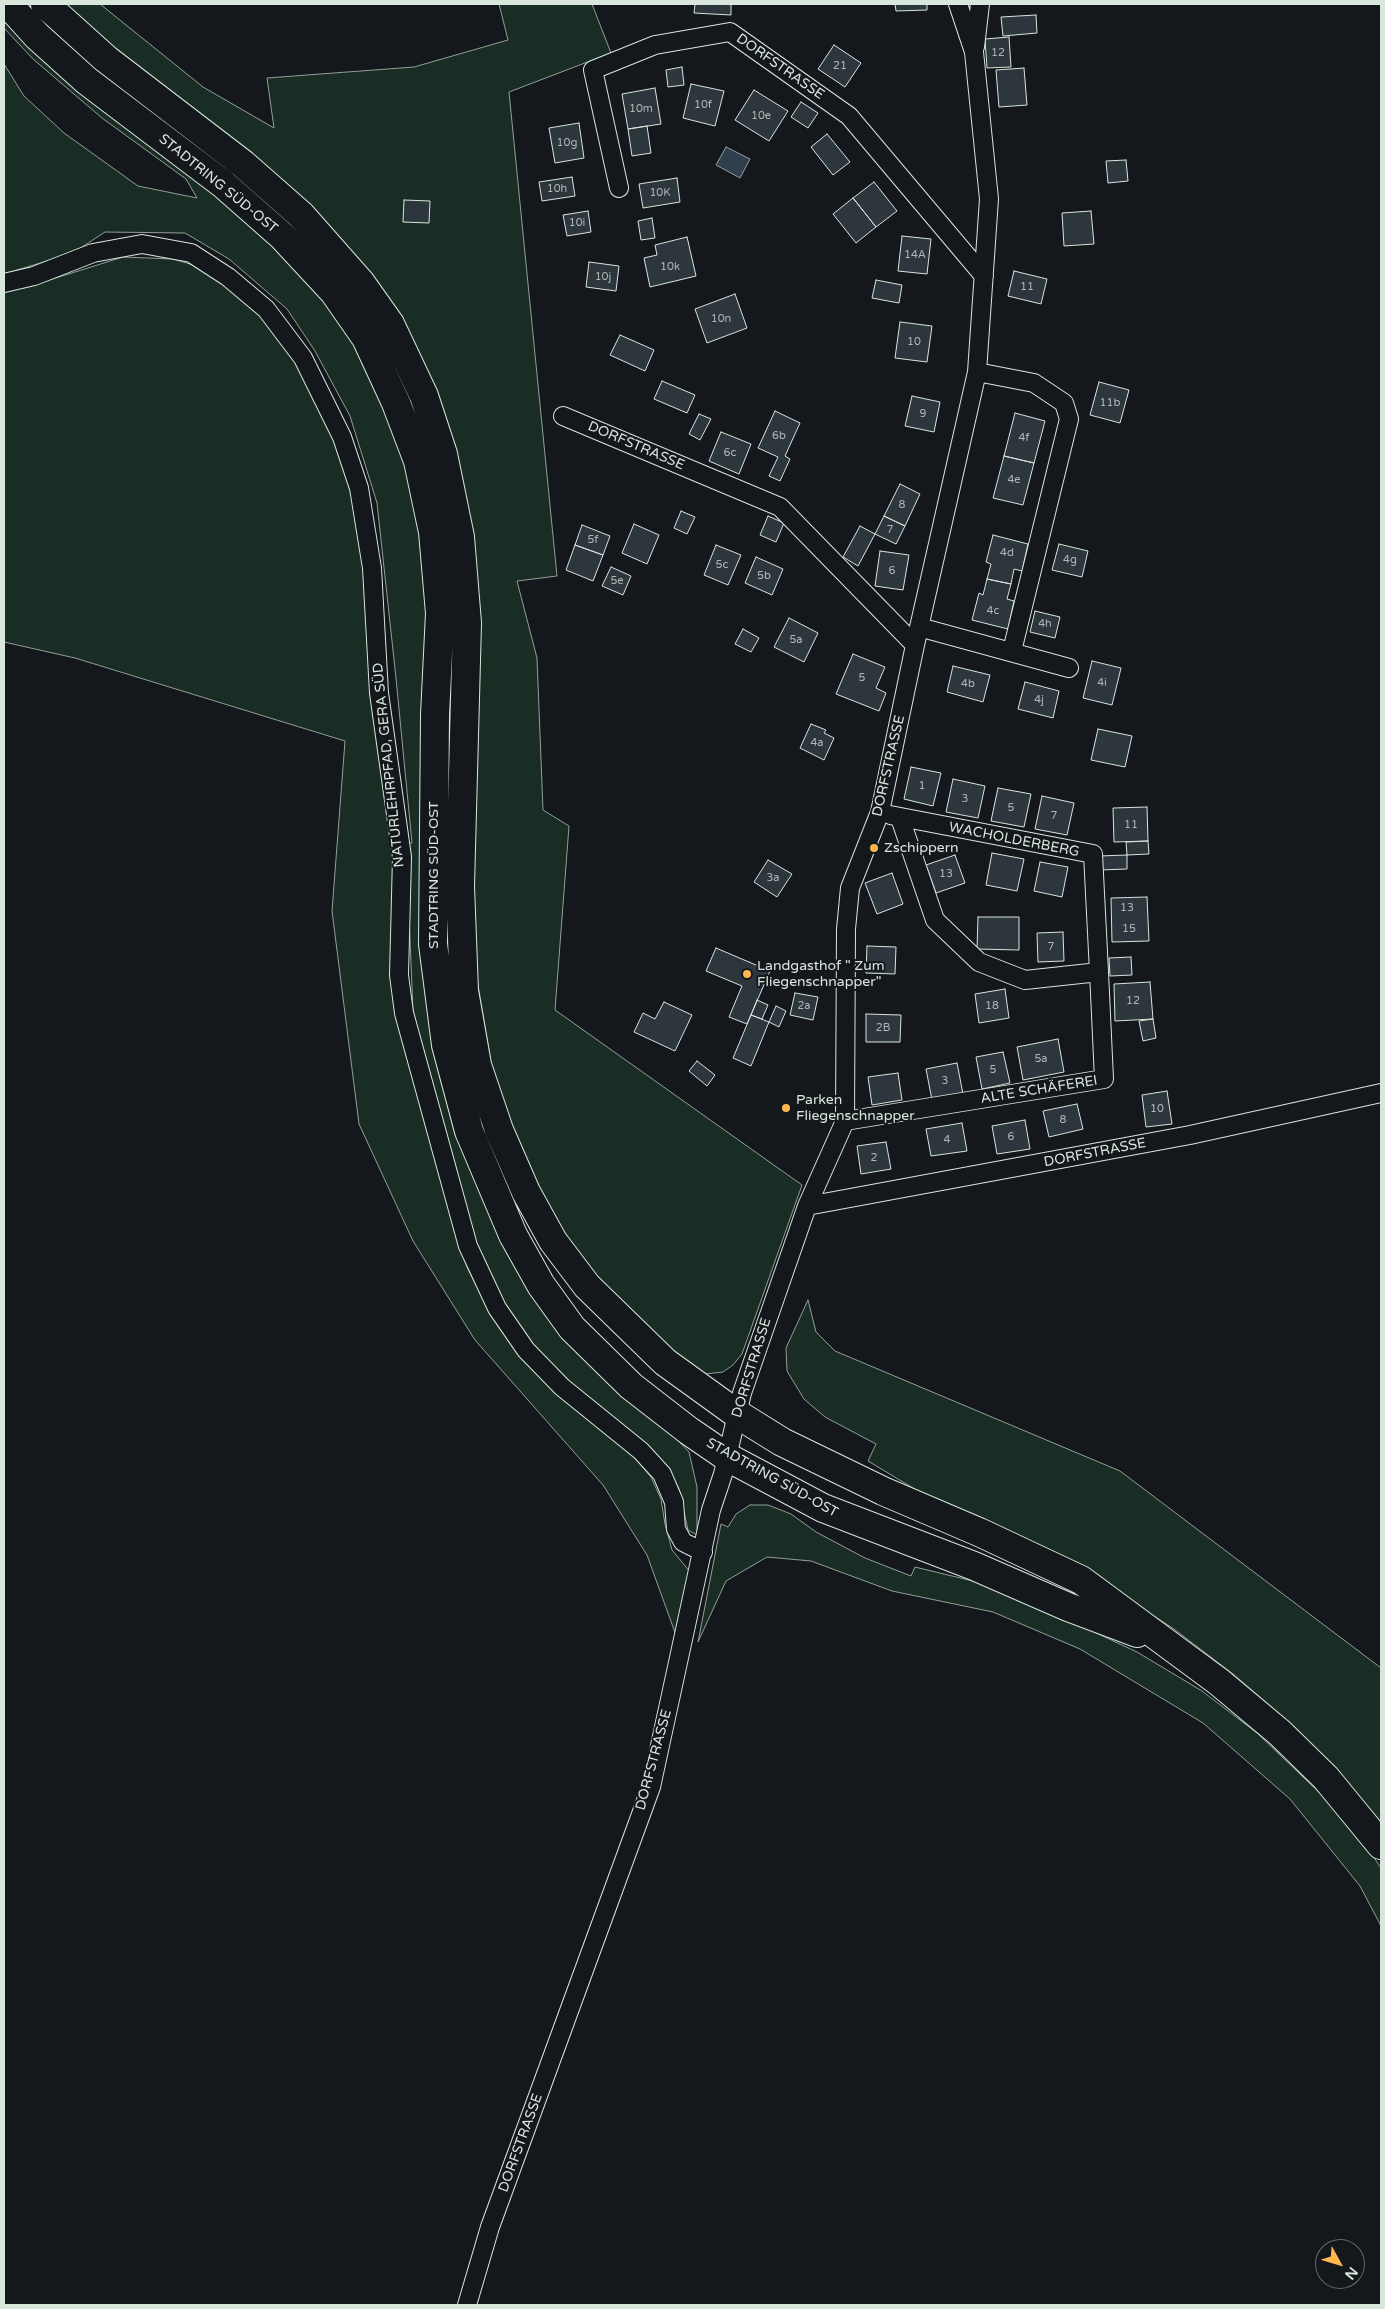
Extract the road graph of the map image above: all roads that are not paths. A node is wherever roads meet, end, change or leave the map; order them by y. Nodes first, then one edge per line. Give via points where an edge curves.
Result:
1 (8, 4) edge
2 (45, 4) edge
3 (958, 4) edge
4 (980, 4) edge
5 (974, 52) junction
6 (619, 188) dead end
7 (984, 276) junction
8 (4, 282) edge
9 (977, 372) junction
10 (564, 416) dead end
11 (919, 627) junction
12 (915, 645) junction
13 (1012, 652) junction
14 (1069, 668) dead end
15 (880, 812) junction
16 (900, 818) junction
17 (1099, 972) junction
18 (1381, 1093) edge
19 (845, 1121) junction
20 (807, 1206) junction
21 (737, 1414) junction
22 (727, 1457) junction
23 (703, 1552) junction
24 (1165, 1644) junction
25 (1381, 1845) edge
26 (467, 2305) edge

1 - 22 main road, STADTRING SÜD-OST via 37,36 87,81 223,184 282,236 334,292 366,338 418,461 434,532 440,613 435,715 433,944 446,1045 469,1131 513,1235 541,1286 572,1328 631,1386
2 - 21 main road, STADTRING SÜD-OST via 106,59 243,164 301,215 362,283 390,324 424,396 444,454 460,537 467,623 460,886 464,991 477,1065 498,1130 553,1241 587,1286 665,1362
3 - 5 street, DORFSTRASSE
4 - 5 street, DORFSTRASSE
5 - 7 street, DORFSTRASSE via 988,198
6 - 7 street, DORFSTRASSE via 593,70 655,44 730,32 849,116
7 - 9 street, DORFSTRASSE
8 - 23 street, NATURLEHRPFAD, GERA SÜD via 34,276 93,253 142,244 190,253 228,277 266,309 303,358 342,436 359,488 372,568 379,692 402,856 399,975 404,1013 468,1246 497,1308 526,1350 562,1387 641,1451 662,1474 674,1502 676,1529 683,1542
9 - 11 street, DORFSTRASSE
9 - 13 street via 1034,383 1064,403 1069,420
10 - 12 street, DORFSTRASSE via 780,507
11 - 12 street, DORFSTRASSE
11 - 13 street
12 - 15 street, DORFSTRASSE
13 - 14 street
15 - 16 street, WACHOLDERBERG
15 - 19 street, DORFSTRASSE via 850,888 846,929
16 - 17 street via 935,920 979,962 1025,980
16 - 17 street, WACHOLDERBERG via 1093,854
17 - 19 street, ALTE SCHÄFEREI via 1104,1080
18 - 20 street, DORFSTRASSE via 1190,1135
19 - 20 street, DORFSTRASSE
20 - 21 street, DORFSTRASSE
21 - 22 street, DORFSTRASSE
21 - 24 main road, STADTRING SÜD-OST via 782,1442 874,1487 1081,1580
22 - 23 street, DORFSTRASSE via 711,1510
22 - 24 main road, STADTRING SÜD-OST via 822,1508
23 - 26 street, DORFSTRASSE via 651,1787 490,2227
24 - 25 main road, STADTRING SÜD-OST via 1219,1682 1280,1733 1326,1778

